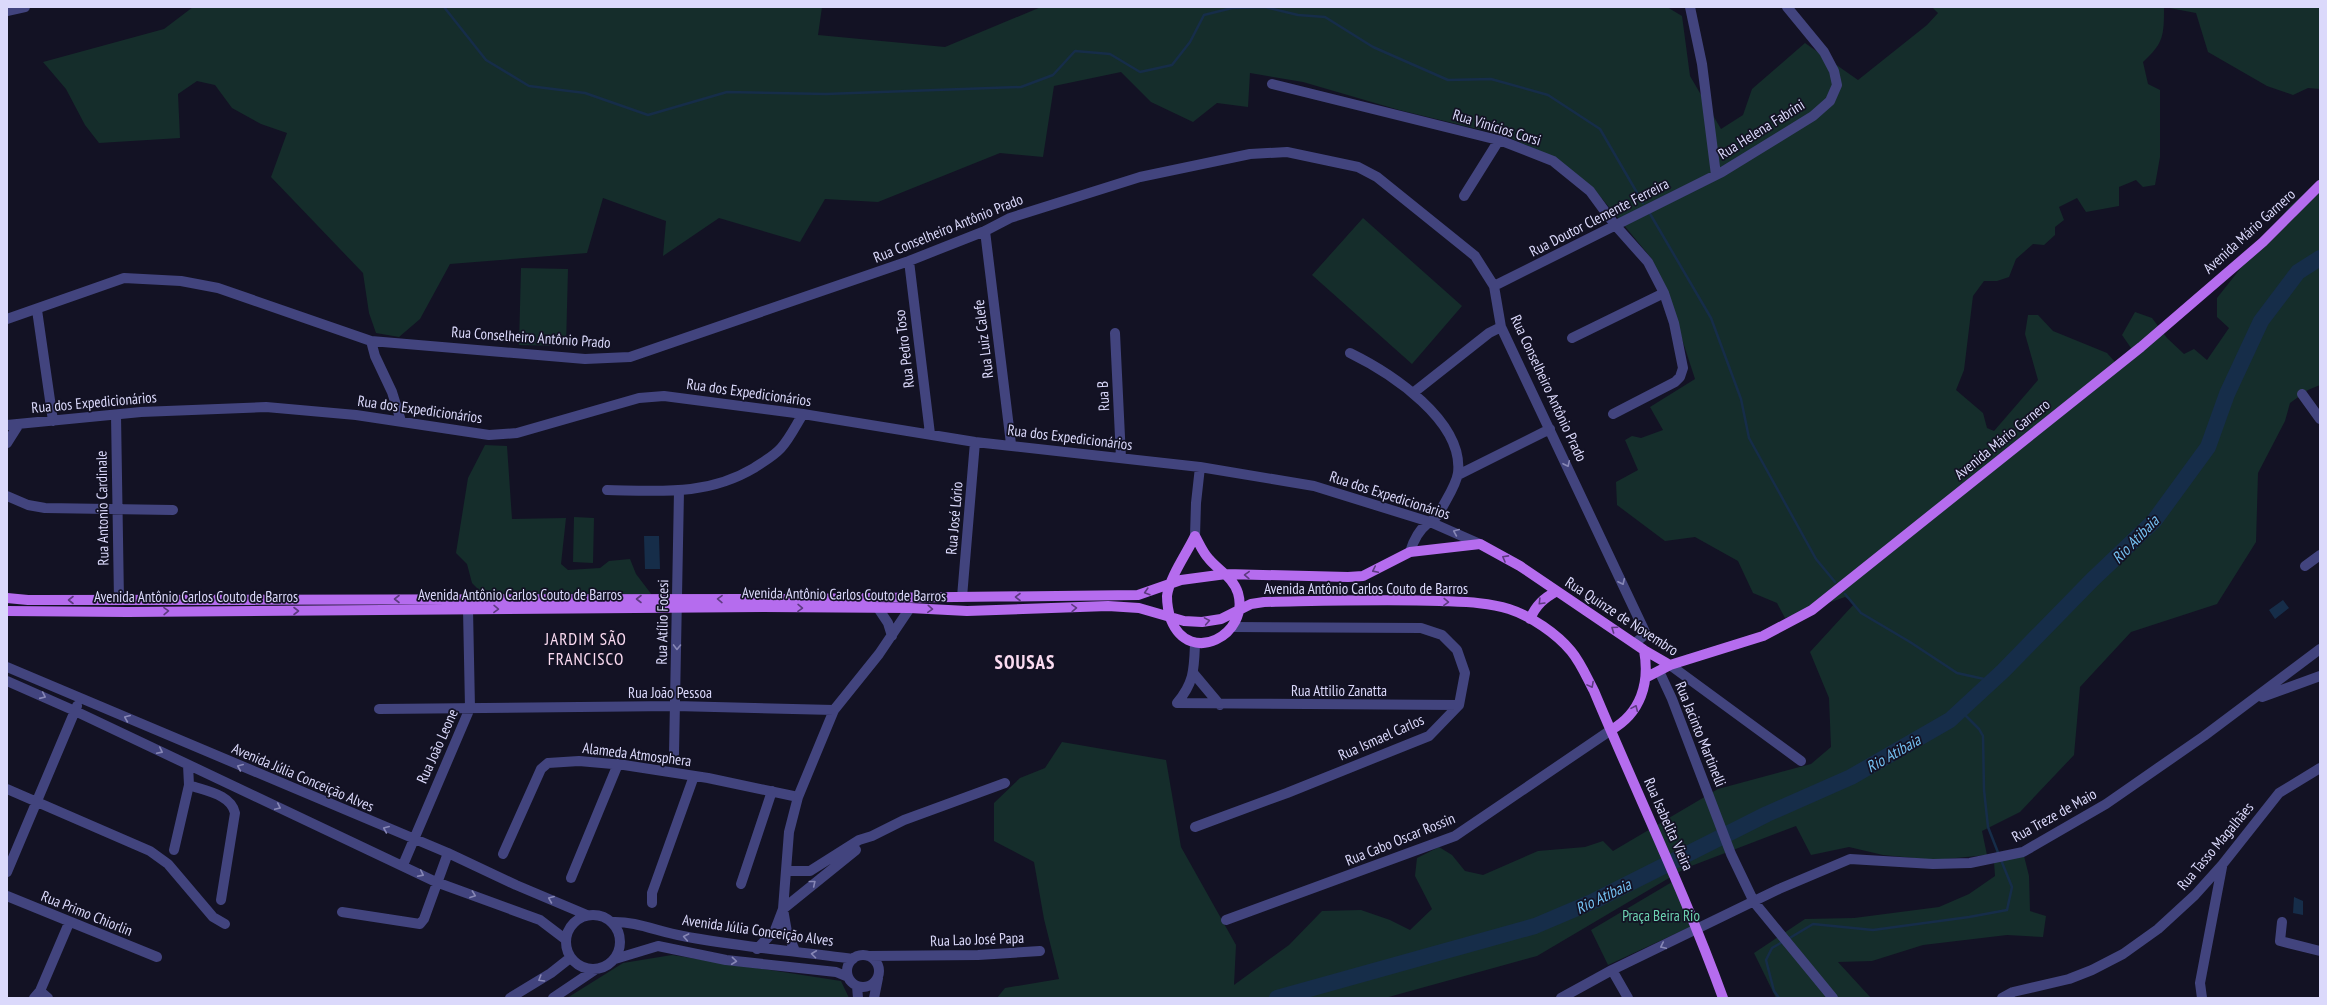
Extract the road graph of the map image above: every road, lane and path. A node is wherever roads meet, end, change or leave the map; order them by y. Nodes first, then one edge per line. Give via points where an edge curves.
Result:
1 (25, 7) edge
2 (1690, 7) edge
3 (1788, 7) edge
4 (7, 11) edge
5 (1272, 84) dead end
6 (1499, 140) junction
7 (1716, 174) junction
8 (2320, 185) edge
9 (1464, 196) dead end
10 (1615, 225) junction
11 (985, 231) junction
12 (909, 261) junction
13 (1494, 286) junction
14 (1664, 293) junction
15 (37, 310) junction
16 (7, 319) edge
17 (1501, 327) junction
18 (1115, 333) dead end
19 (1572, 338) dead end
20 (371, 341) junction
21 (1350, 353) dead end
22 (1413, 393) junction
23 (2302, 394) dead end
24 (803, 414) junction
25 (1613, 414) dead end
26 (116, 415) junction
27 (2320, 419) edge
28 (53, 421) junction
29 (400, 421) junction
30 (19, 424) junction
31 (7, 425) edge
32 (1550, 429) junction
33 (930, 434) junction
34 (975, 442) junction
35 (7, 443) edge
36 (1011, 444) junction
37 (1121, 458) junction
38 (1200, 467) junction
39 (1458, 475) junction
40 (607, 490) dead end
41 (679, 492) junction
42 (7, 496) edge
43 (117, 509) junction
44 (173, 510) dead end
45 (1430, 522) junction
46 (1195, 536) junction
47 (1480, 544) junction
48 (1410, 552) junction
49 (2320, 555) edge
50 (2305, 566) dead end
51 (1226, 574) junction
52 (1170, 585) junction
53 (1557, 591) junction
54 (962, 597) junction
55 (7, 598) edge
56 (119, 600) junction
57 (678, 603) junction
58 (878, 608) junction
59 (910, 608) junction
60 (468, 609) junction
61 (7, 611) edge
62 (1239, 611) junction
63 (1170, 616) junction
64 (1530, 619) junction
65 (1233, 627) junction
66 (892, 636) junction
67 (1635, 643) junction
68 (1195, 644) junction
69 (2320, 649) edge
70 (1644, 650) junction
71 (1670, 664) junction
72 (7, 667) edge
73 (1659, 671) junction
74 (1194, 674) junction
75 (2320, 676) edge
76 (1647, 677) junction
77 (7, 681) edge
78 (80, 698) junction
79 (2252, 700) junction
80 (1220, 705) junction
81 (1459, 705) junction
82 (676, 706) junction
83 (470, 708) junction
84 (379, 709) dead end
85 (834, 710) junction
86 (75, 711) junction
87 (1611, 730) junction
88 (674, 754) dead end
89 (1801, 761) dead end
90 (618, 764) junction
91 (188, 765) junction
92 (2320, 768) edge
93 (694, 776) junction
94 (1005, 784) dead end
95 (189, 785) junction
96 (7, 789) edge
97 (772, 791) junction
98 (798, 797) junction
99 (37, 801) junction
100 (1195, 827) dead end
101 (872, 836) junction
102 (412, 840) junction
103 (174, 850) dead end
104 (448, 853) junction
105 (503, 854) dead end
106 (2222, 865) junction
107 (403, 866) junction
108 (786, 871) junction
109 (7, 872) edge
110 (571, 878) dead end
111 (436, 882) junction
112 (741, 884) dead end
113 (7, 896) edge
114 (221, 900) dead end
115 (1754, 902) junction
116 (652, 903) dead end
117 (783, 908) junction
118 (342, 912) dead end
119 (587, 915) junction
120 (1226, 920) dead end
121 (612, 922) junction
122 (2282, 922) dead end
123 (69, 923) junction
124 (225, 924) dead end
125 (1698, 930) junction
126 (565, 939) junction
127 (757, 949) junction
128 (795, 951) junction
129 (1040, 951) dead end
130 (2320, 952) edge
131 (868, 956) junction
132 (915, 956) junction
133 (157, 957) dead end
134 (570, 958) junction
135 (615, 959) junction
136 (853, 959) junction
137 (596, 969) junction
138 (1612, 970) junction
139 (848, 977) junction
140 (878, 977) junction
141 (857, 986) junction
142 (37, 994) edge
143 (48, 998) edge
144 (510, 998) edge
145 (553, 998) edge
146 (858, 998) edge
147 (874, 998) edge
148 (1561, 998) edge
149 (1628, 998) edge
150 (1723, 998) edge
151 (1833, 998) edge
152 (2002, 998) edge
153 (2202, 998) edge

1 - 4 street
2 - 7 street, Rua Helena Fabrini via 1702,64
3 - 7 street, Rua Helena Fabrini via 1824,52 1834,71 1837,85 1830,101 1812,116
5 - 6 street, Rua Vinícios Corsi
6 - 9 street
6 - 10 street, Rua Vinícios Corsi via 1553,161 1590,191
7 - 10 street, Rua Doutor Clemente Ferreira
8 - 71 main road, Avenida Mário Garnero via 2263,242 2141,346 1812,610 1763,636
10 - 13 street, Rua Doutor Clemente Ferreira
10 - 14 street, Rua Vinícios Corsi via 1648,262
11 - 12 street, Rua Conselheiro Antônio Prado
11 - 13 street, Rua Conselheiro Antônio Prado via 1010,218 1140,177 1244,154 1287,152 1358,167 1377,178 1475,256
11 - 36 street, Rua Luiz Calefe
12 - 20 street, Rua Conselheiro Antônio Prado via 630,357 585,359
12 - 33 street, Rua Pedro Toso
13 - 17 street, Rua Conselheiro Antônio Prado
14 - 19 street
14 - 25 street, Rua Vinícios Corsi via 1674,323 1683,368 1680,377
15 - 16 street, Rua Conselheiro Antônio Prado
15 - 20 street, Rua Conselheiro Antônio Prado via 124,278 181,281 218,288
15 - 28 street
17 - 22 street via 1489,333
17 - 32 street, Rua Conselheiro Antônio Prado
18 - 37 street, Rua B
20 - 29 street via 375,356 392,392
21 - 22 street via 1374,364
22 - 39 street via 1444,426 1455,444
23 - 27 street
24 - 29 street, Rua dos Expedicionários via 664,396 639,398 518,433 489,435
24 - 33 street, Rua dos Expedicionários
24 - 41 street via 781,448 762,463 722,483
26 - 28 street, Rua dos Expedicionários
26 - 29 street, Rua dos Expedicionários via 266,406
26 - 43 street, Rua Antonio Cardinale
28 - 30 street, Rua dos Expedicionários
30 - 31 street, Rua dos Expedicionários
30 - 35 street
32 - 39 street
32 -> 67 street, Rua Conselheiro Antônio Prado via 1646,634
33 - 34 street, Rua dos Expedicionários
34 - 36 street, Rua dos Expedicionários
34 - 54 street, Rua José Lório
36 - 37 street, Rua dos Expedicionários
37 - 38 street, Rua dos Expedicionários
38 - 45 street, Rua dos Expedicionários via 1314,486
38 - 46 street
39 - 45 street via 1439,515
40 - 41 street
41 - 57 street, Rua Atílio Focesi
42 - 43 street via 28,505 45,508
43 - 44 street
43 - 56 street, Rua Antonio Cardinale
47 -> 45 street, Rua dos Expedicionários
45 - 48 street via 1417,536
46 - 51 main road via 1208,559
46 - 52 main road
47 - 48 main road
53 -> 47 main road, Rua Quinze de Novembro
48 -> 51 main road, Avenida Antônio Carlos Couto de Barros via 1363,576 1348,578
49 - 50 street
51 - 52 main road, Avenida Antônio Carlos Couto de Barros via 1192,578
51 - 62 main road via 1235,584 1239,595
52 -> 54 main road, Avenida Antônio Carlos Couto de Barros via 1138,595
52 - 63 main road via 1167,597
53 -> 64 main road via 1544,598
67 -> 53 main road, Rua Quinze de Novembro
54 -> 57 main road, Avenida Antônio Carlos Couto de Barros
56 -> 55 main road, Avenida Antônio Carlos Couto de Barros
57 -> 56 main road, Avenida Antônio Carlos Couto de Barros
57 -> 58 main road, Avenida Antônio Carlos Couto de Barros
60 -> 57 main road, Avenida Antônio Carlos Couto de Barros
57 -> 82 street, Rua Atílio Focesi
58 - 59 main road, Avenida Antônio Carlos Couto de Barros
58 - 66 street via 888,622
59 -> 63 main road, Avenida Antônio Carlos Couto de Barros via 967,612 1108,606 1139,608
59 - 66 street
61 -> 60 main road, Avenida Antônio Carlos Couto de Barros
60 - 83 street, Rua João Leone
63 -> 62 main road, Avenida Antônio Carlos Couto de Barros via 1184,621 1202,622 1221,619
62 -> 64 main road, Avenida Antônio Carlos Couto de Barros via 1251,604 1264,602 1418,600 1484,603 1510,609
62 - 65 main road
63 - 68 main road via 1175,629
64 -> 87 main road, Avenida Antônio Carlos Couto de Barros via 1571,651 1594,691
65 - 68 main road via 1218,639
65 - 81 street via 1421,628 1442,636 1457,650 1465,673
66 - 85 street
67 - 70 main road, Rua Quinze de Novembro
68 - 74 street
69 - 79 street, Rua Treze de Maio
70 - 71 main road, Rua Quinze de Novembro
70 - 76 main road
71 - 73 main road, Avenida Mário Garnero
71 - 89 street, Rua Quinze de Novembro
72 - 78 street, Avenida Júlia Conceição Alves
73 - 76 main road, Avenida Mário Garnero
73 - 115 street, Rua Jacinto Martinelli via 1731,854
74 - 80 street
74 - 80 street, Rua Attilio Zanatta via 1187,692 1177,703
75 - 79 street
87 -> 76 main road via 1632,715
77 -> 86 street
78 - 86 street
102 -> 78 street, Avenida Júlia Conceição Alves
79 - 115 street, Rua Treze de Maio via 2106,804 2023,852 1970,863 1933,864 1850,859
80 - 81 street, Rua Attilio Zanatta
81 - 100 street, Rua Ismael Carlos via 1429,736
82 - 83 street, Rua João Pessoa
82 - 85 street, Rua João Pessoa
82 - 88 street, Rua Atílio Focesi
83 - 84 street, Rua João Pessoa
83 - 102 street, Rua João Leone
85 - 98 street
86 -> 91 street
86 - 99 street
87 - 120 street, Rua Cabo Oscar Rossin via 1454,836
87 - 125 main road, Rua Isabelita Vieira
90 - 93 street, Alameda Atmosphera
90 - 105 street, Alameda Atmosphera via 579,761 548,763 541,769
90 - 110 street
91 - 95 street
91 -> 107 street
92 - 106 street, Rua Tasso Magalhães via 2279,793
93 - 97 street, Alameda Atmosphera
93 - 116 street via 652,892
94 - 101 street via 904,820
95 - 103 street
95 - 114 street via 226,799 234,808
96 - 99 street
97 - 98 street, Alameda Atmosphera
97 - 112 street
98 - 108 street via 789,832
99 - 109 street
99 - 124 street via 150,851 168,864 213,918
101 - 108 street via 859,840 810,871
117 -> 101 street
102 - 104 street, Avenida Júlia Conceição Alves
102 - 107 street, Rua João Leone
104 - 111 street
119 -> 104 street, Avenida Júlia Conceição Alves
106 - 152 street, Rua Tasso Magalhães via 2195,895 2158,929 2123,954 2069,979 2012,992
106 - 153 street via 2200,983
107 -> 111 street
108 - 117 street
111 - 118 street via 420,924
111 -> 126 street via 540,920
113 - 123 street, Rua Primo Chiorlin
115 - 125 street, Rua Treze de Maio
115 - 151 street, Rua Jacinto Martinelli
117 - 127 street via 774,930
117 - 128 street via 787,932
119 - 121 street via 598,915
119 - 126 street via 576,920 569,928
127 -> 121 street, Avenida Júlia Conceição Alves via 681,936 626,921
121 - 135 street via 618,930 620,940
122 - 130 street via 2280,941
123 - 133 street, Rua Primo Chiorlin
123 - 142 street
125 -> 138 street, Rua Treze de Maio
125 - 150 main road, Rua Isabelita Vieira
126 - 134 street
127 - 128 street, Avenida Júlia Conceição Alves
136 -> 128 street, Avenida Júlia Conceição Alves
129 - 132 street, Rua Lao José Papa
131 - 132 street, Rua Lao José Papa
131 - 136 street
131 - 140 street via 875,960 879,968
132 - 140 street, Rua Lao José Papa via 890,962
134 - 137 street via 586,969
134 -> 144 street
135 - 137 street via 606,966
135 -> 139 street, Avenida Júlia Conceição Alves via 658,946 726,960 836,972
136 - 139 street via 849,964
137 - 145 street
138 - 148 street, Rua Treze de Maio
138 - 149 street
139 - 141 street
140 - 141 street via 869,986
140 - 147 street
141 - 146 street
142 - 143 street

